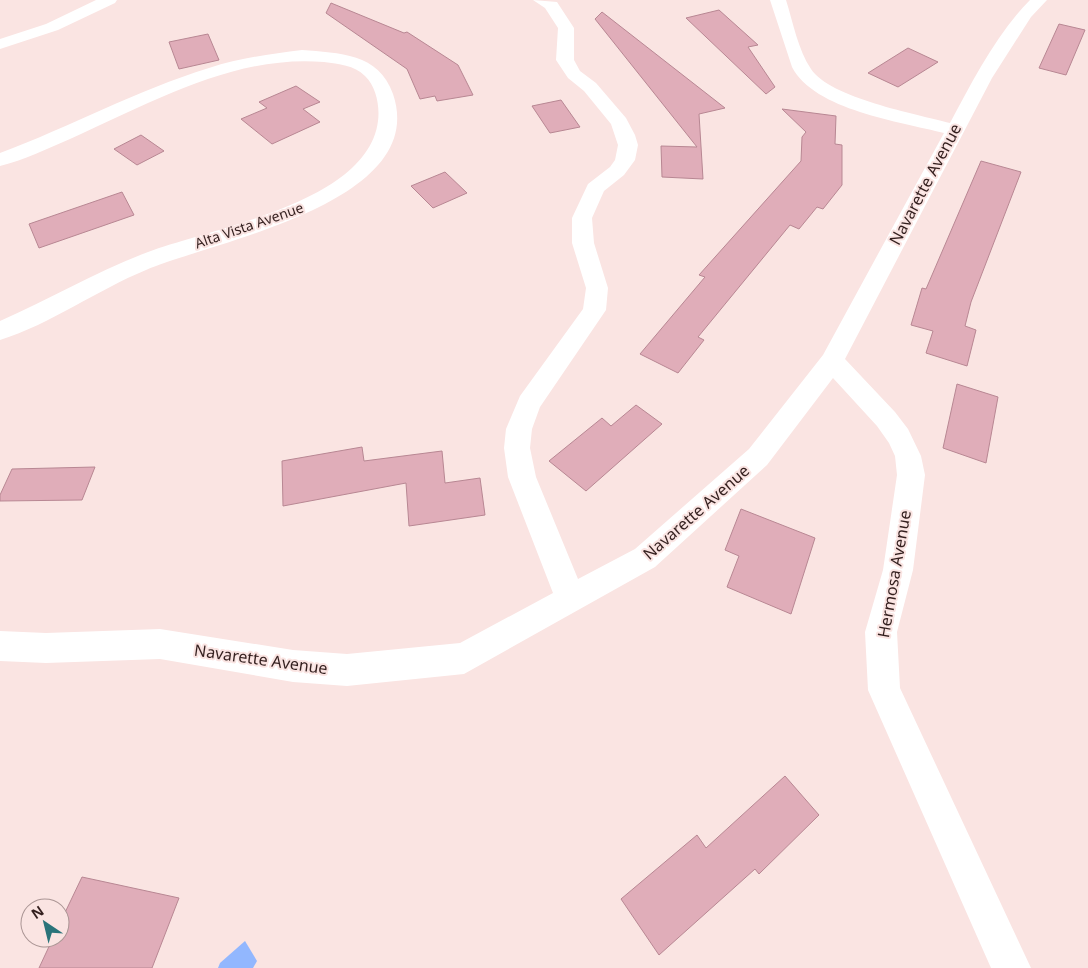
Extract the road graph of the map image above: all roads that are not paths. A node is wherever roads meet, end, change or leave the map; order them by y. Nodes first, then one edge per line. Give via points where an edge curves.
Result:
1 (109, 0) edge
2 (541, 0) edge
3 (778, 0) edge
4 (1039, 0) edge
5 (0, 44) edge
6 (954, 130) junction
7 (0, 160) edge
8 (0, 331) edge
9 (832, 361) junction
10 (570, 598) junction
11 (0, 646) edge
12 (1010, 968) edge

1 - 5 street via 52,27
2 - 10 street via 551,5 566,28 565,60 619,122 628,145 617,171 595,188 582,218 583,243 597,288 594,310 529,403 519,429 517,448 522,476
3 - 6 street via 803,71 812,81 843,98
4 - 6 street, Navarette Avenue via 1025,14 993,62
6 - 9 street, Navarette Avenue
7 - 8 street, Alta Vista Avenue via 200,78 278,57 320,55 362,65 380,82 389,115 387,134 377,152 354,178 337,189 282,216 134,266
9 - 10 street, Navarette Avenue via 758,457 675,534 645,558
9 - 12 street, Hermosa Avenue via 886,419 908,456 910,475 898,570 881,632 884,690
10 - 11 street, Navarette Avenue via 464,658 402,666 348,670 293,666 160,644 46,648

